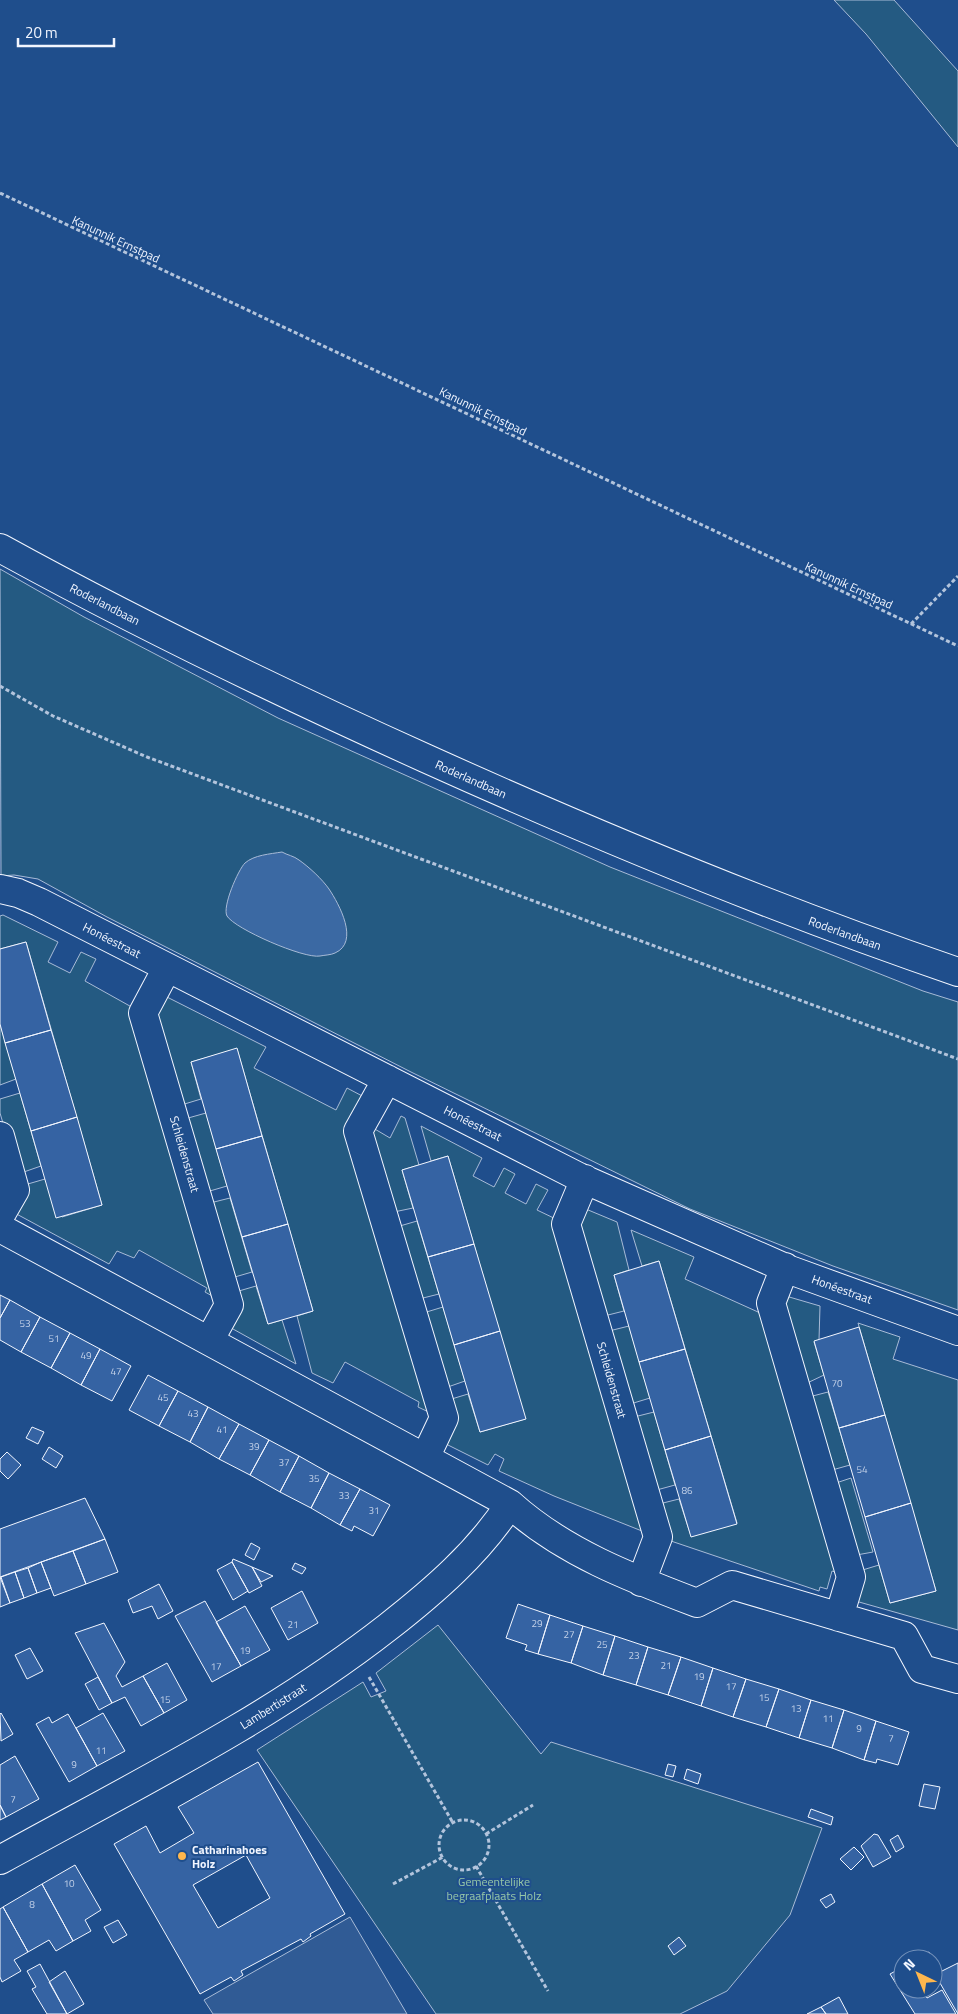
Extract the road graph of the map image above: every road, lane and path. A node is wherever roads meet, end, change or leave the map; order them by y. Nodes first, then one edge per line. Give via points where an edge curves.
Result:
1 (0, 193) edge
2 (0, 548) edge
3 (958, 576) edge
4 (911, 624) junction
5 (958, 646) edge
6 (0, 686) edge
7 (0, 889) edge
8 (167, 968) junction
9 (958, 972) edge
10 (958, 1059) edge
11 (388, 1080) junction
12 (0, 1136) edge
13 (585, 1180) junction
14 (0, 1216) edge
15 (0, 1228) edge
16 (785, 1268) junction
17 (958, 1331) edge
18 (209, 1341) junction
19 (425, 1458) junction
20 (510, 1504) junction
21 (641, 1582) junction
22 (839, 1617) junction
23 (355, 1653) junction
24 (958, 1679) edge
25 (533, 1806) dead end
26 (453, 1823) junction
27 (486, 1834) junction
28 (443, 1857) junction
29 (0, 1860) edge
30 (476, 1866) junction
31 (393, 1884) dead end
32 (548, 1991) dead end

1 - 4 path, Kanunnik Ernstpad
2 - 9 street, Roderlandbaan via 187,647 554,817 718,885
3 - 4 path
4 - 5 path, Kanunnik Ernstpad
6 - 10 path via 53,716 147,757
7 - 8 street, Honéestraat via 38,902
8 - 11 street, Honéestraat
8 - 18 street, Schleidenstraat via 143,1013 229,1305
11 - 13 street, Honéestraat
11 - 19 street via 358,1132 444,1418
12 - 14 street via 15,1190
13 - 16 street, Honéestraat
13 - 21 street, Schleidenstraat via 566,1224 658,1537
15 - 18 street
16 - 17 street, Honéestraat
16 - 22 street via 771,1303 851,1576
18 - 19 street
19 - 20 street
20 - 21 street via 529,1521 618,1573
20 - 23 street, Lambertistraat via 491,1533 466,1560 414,1607
21 - 22 street via 697,1603 732,1585
22 - 24 street via 904,1636 922,1669
23 - 26 path
23 - 29 street, Lambertistraat via 290,1698 218,1740
25 - 27 path
26 - 27 path via 464,1820 476,1822
26 - 28 path via 445,1828 441,1837
27 - 30 path via 488,1852 482,1863
28 - 30 path via 460,1869
28 - 31 path
30 - 32 path

